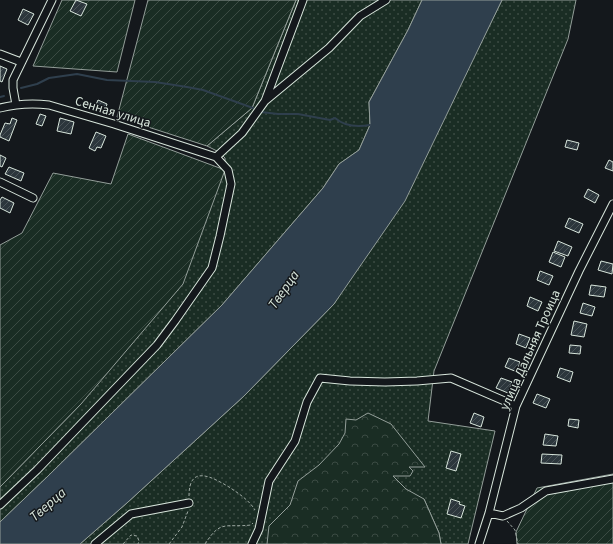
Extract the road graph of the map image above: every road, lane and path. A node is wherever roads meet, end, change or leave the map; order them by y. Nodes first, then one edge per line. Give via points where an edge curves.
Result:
1 (52, 0) edge
2 (303, 0) edge
3 (386, 0) edge
4 (0, 54) edge
5 (21, 62) junction
6 (264, 101) junction
7 (16, 104) junction
8 (0, 108) edge
9 (216, 157) junction
10 (0, 182) edge
11 (34, 198) dead end
12 (613, 204) edge
13 (516, 406) junction
14 (613, 479) edge
15 (189, 503) junction
16 (0, 505) edge
17 (257, 512) dead end
18 (489, 513) junction
19 (503, 516) junction
20 (254, 522) dead end
21 (95, 544) edge
22 (123, 544) edge
23 (138, 544) edge
24 (169, 544) edge
25 (205, 544) edge
26 (252, 544) edge
27 (479, 544) edge
28 (518, 544) edge

1 - 5 street
2 - 6 street
3 - 6 street via 360,16 329,48
4 - 5 street
5 - 7 street via 13,80
6 - 9 street via 242,133
7 - 8 street, Сенная улица
7 - 9 street, Сенная улица via 49,105
9 - 16 street via 228,170 231,184 212,268 157,345
10 - 11 street
12 - 13 street, улица Дальняя Троица
13 - 18 street, улица Дальняя Троица
13 - 26 street via 451,378 417,382 320,378 307,402 296,441 269,481 259,529
14 - 19 street via 546,491 521,508
15 - 17 path via 192,479 198,475 206,475 240,494
15 - 21 street via 131,514
15 - 24 path via 186,520
18 - 19 street
18 - 27 street, улица Дальняя Троица
19 - 28 path via 515,530
20 - 25 path via 251,525 226,525 213,531
22 - 23 path via 131,535 137,536

